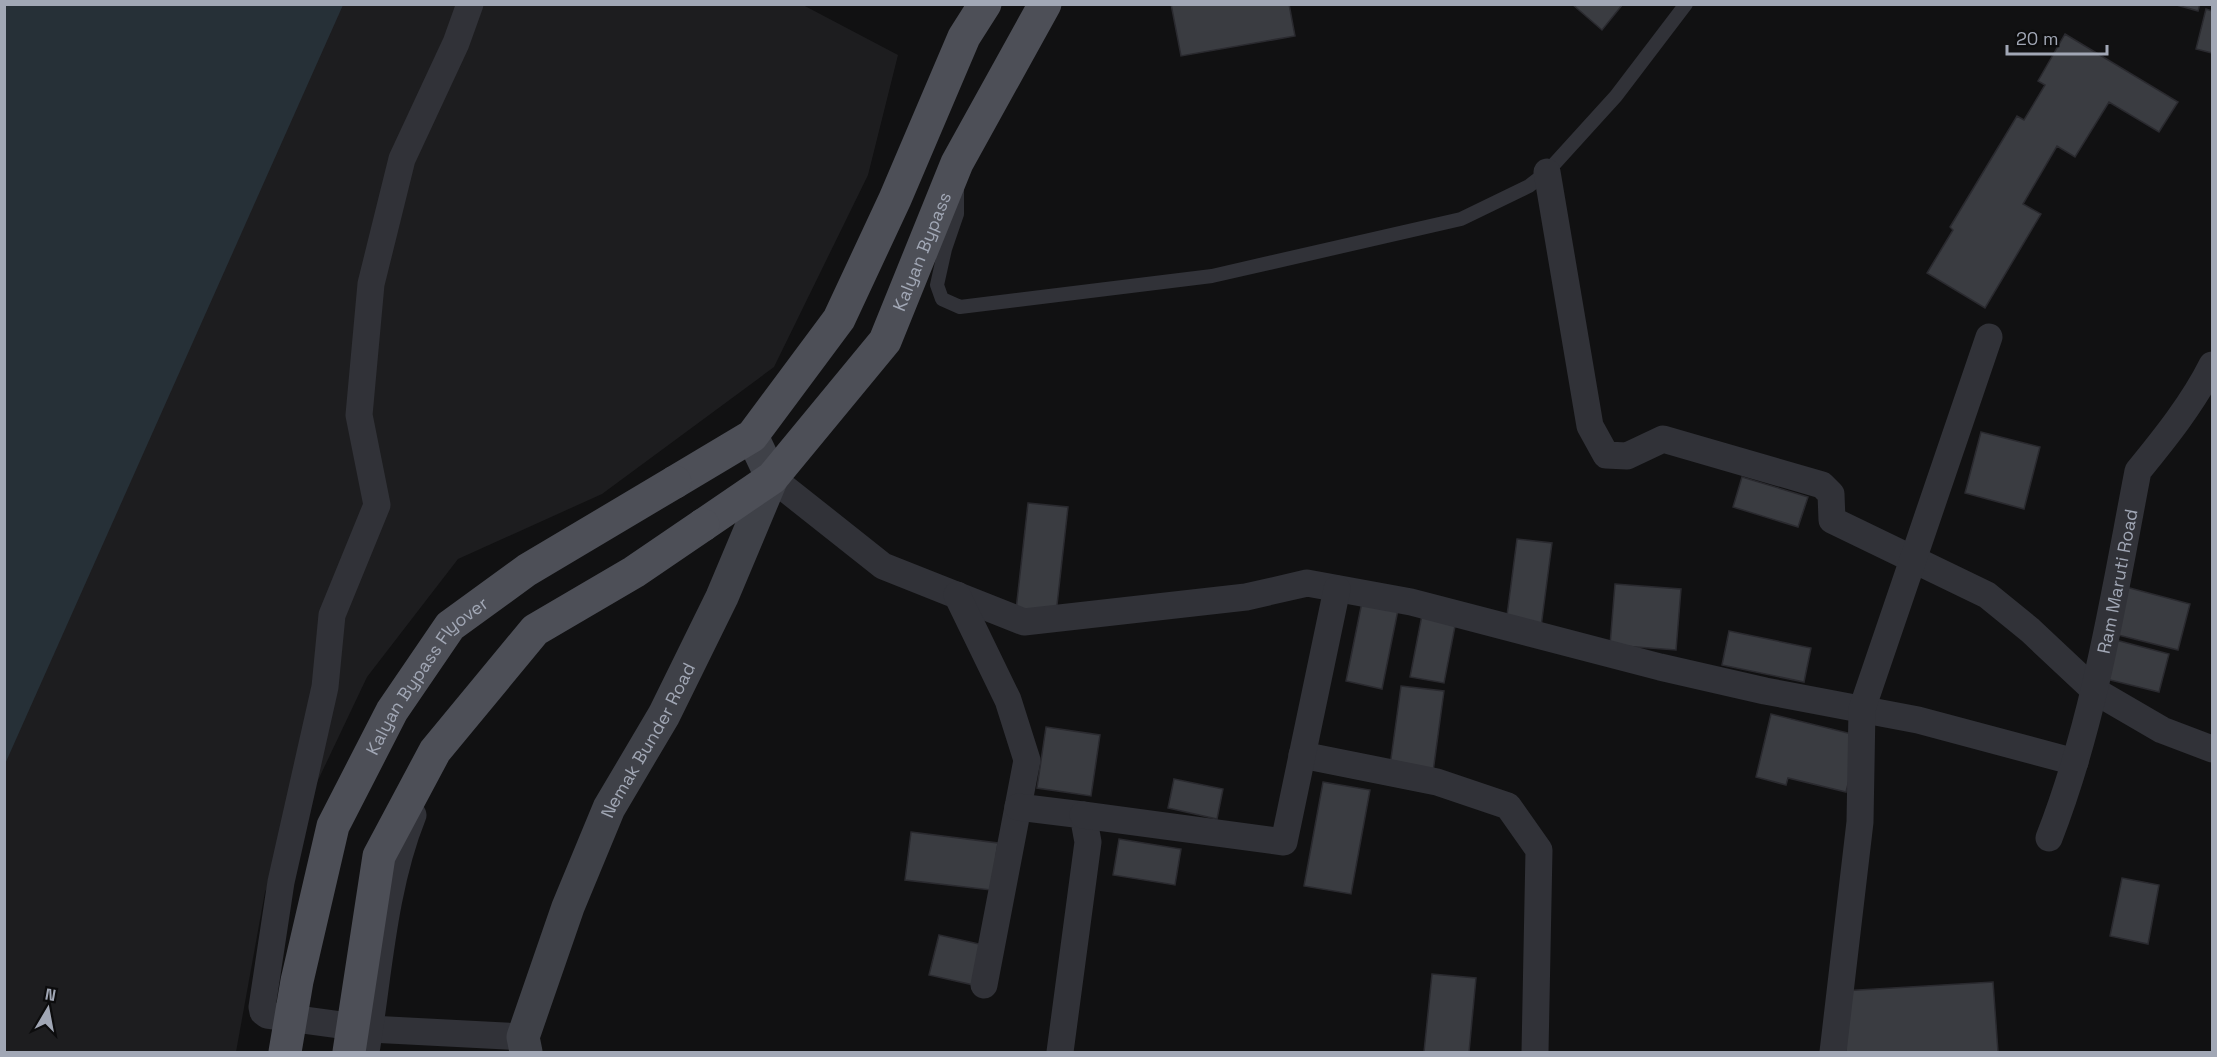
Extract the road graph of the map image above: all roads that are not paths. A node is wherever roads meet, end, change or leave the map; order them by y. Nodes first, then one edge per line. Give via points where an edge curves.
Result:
1 (470, 4) edge
2 (985, 4) edge
3 (1686, 4) edge
4 (1043, 5) edge
5 (957, 163) junction
6 (1547, 172) junction
7 (1989, 337) dead end
8 (2212, 365) edge
9 (752, 436) junction
10 (772, 478) junction
11 (1913, 560) junction
12 (1337, 589) junction
13 (957, 596) junction
14 (2095, 691) junction
15 (1862, 709) junction
16 (456, 741) dead end
17 (2212, 748) edge
18 (1302, 755) junction
19 (2075, 762) junction
20 (1018, 807) junction
21 (1083, 815) junction
22 (2049, 838) dead end
23 (984, 985) dead end
24 (362, 1045) edge
25 (525, 1045) edge
26 (285, 1053) edge
27 (1060, 1053) edge
28 (1535, 1053) edge
29 (1833, 1053) edge

1 - 24 street via 402,159 371,284 359,415 377,505 333,615 325,687 281,882 262,1008 267,1015
2 - 9 main road via 964,37 839,319
3 - 6 lane via 1616,96
4 - 5 main road, Kalyan Bypass
5 - 6 lane via 957,214 937,285 942,299 960,307 1212,276 1461,219 1529,186
5 - 10 main road, Kalyan Bypass via 885,341
6 - 11 street via 1590,426 1606,455 1627,456 1663,439 1822,485 1831,494 1832,520
7 - 11 street
8 - 14 street, Ram Maruti Road via 2138,471
9 - 10 street
9 - 26 main road, Kalyan Bypass Flyover, bridge via 527,570 450,626 392,711 333,826 297,981
10 - 13 street via 883,566
10 - 24 main road, bridge via 634,572 535,630 435,751 379,856
10 - 25 street, Nemak Bunder Road via 722,597 664,715 609,808 568,907
11 - 14 street via 1988,595
11 - 15 street
12 - 13 street via 1307,583 1245,597 1024,622
12 - 15 street via 1411,602 1660,667
12 - 18 street
13 - 20 street via 1008,700 1027,760
14 - 17 street via 2162,730
14 - 19 street, Ram Maruti Road
15 - 19 street
15 - 29 street via 1860,822
16 - 24 street via 413,816 404,840
18 - 21 street via 1284,842
18 - 28 street via 1437,782 1508,806 1539,850
19 - 22 street, Ram Maruti Road
20 - 21 street
20 - 23 street
21 - 27 street via 1088,842
24 - 25 street

